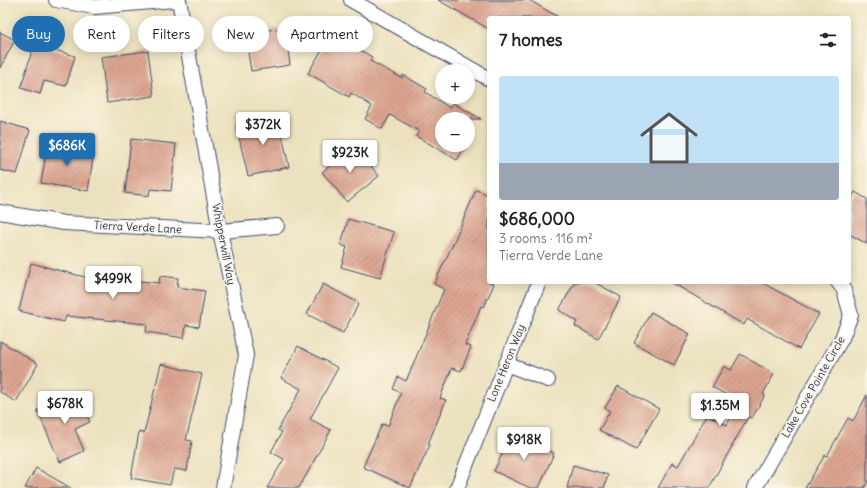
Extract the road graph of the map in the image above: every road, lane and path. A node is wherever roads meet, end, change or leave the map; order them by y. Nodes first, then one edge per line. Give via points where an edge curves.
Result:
1 (56, 0) edge
2 (175, 0) edge
3 (179, 0) edge
4 (351, 0) edge
5 (487, 77) edge
6 (0, 212) edge
7 (277, 226) dead end
8 (220, 231) junction
9 (538, 284) edge
10 (840, 284) edge
11 (506, 364) junction
12 (548, 380) dead end
13 (223, 488) edge
14 (457, 488) edge
15 (755, 488) edge

1 - 2 street via 94,7
3 - 8 street, Whipperwill Way
4 - 5 street
6 - 8 street, Tierra Verde Lane via 64,223
7 - 8 street, Tierra Verde Lane
8 - 13 street, Whipperwill Way via 246,355
9 - 11 street, Lone Heron Way
10 - 15 street, Lake Cove Pointe Circle via 844,290 851,315 842,338
11 - 12 street
11 - 14 street, Lone Heron Way

